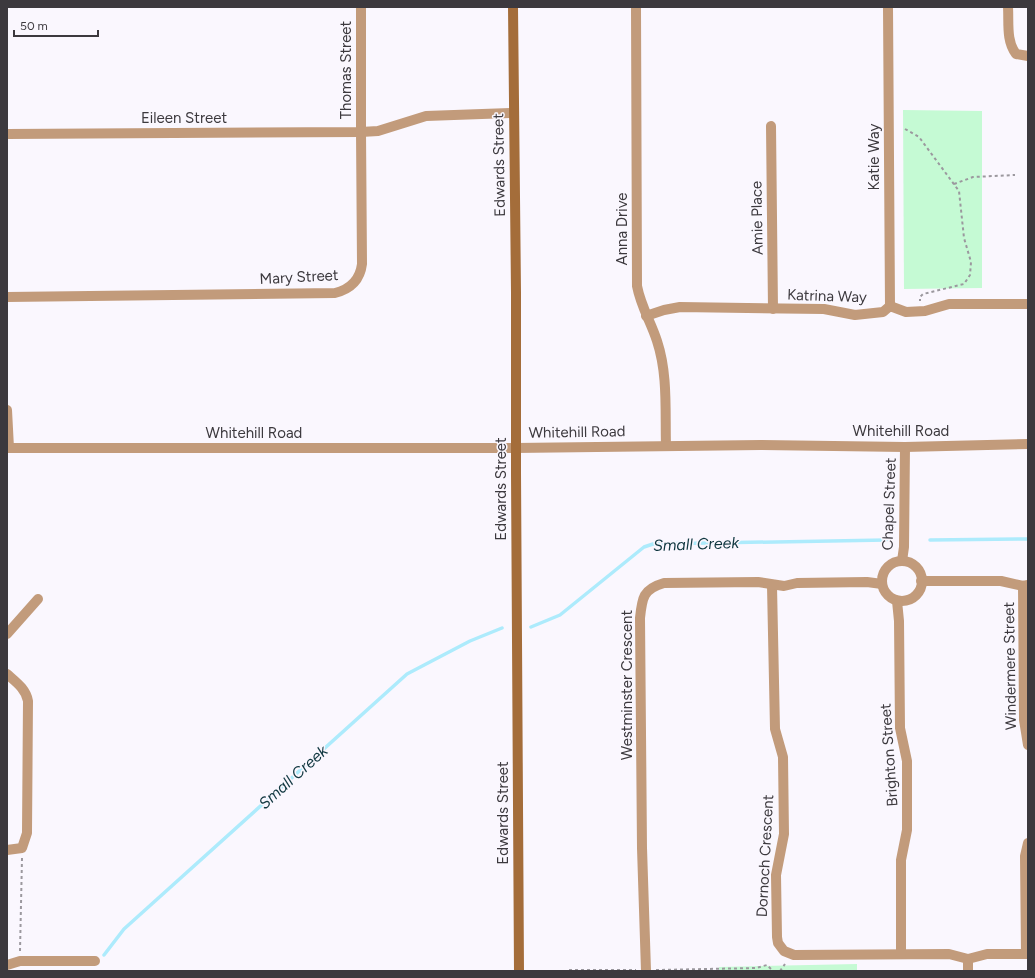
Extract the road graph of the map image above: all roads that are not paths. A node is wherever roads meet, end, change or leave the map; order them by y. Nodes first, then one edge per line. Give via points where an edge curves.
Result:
1 (361, 7) edge
2 (513, 7) edge
3 (636, 7) edge
4 (888, 7) edge
5 (1008, 7) edge
6 (1028, 56) edge
7 (513, 114) junction
8 (771, 126) dead end
9 (361, 132) junction
10 (7, 134) edge
11 (7, 297) edge
12 (1028, 304) edge
13 (890, 306) junction
14 (773, 309) junction
15 (646, 316) junction
16 (7, 410) edge
17 (1028, 444) edge
18 (666, 446) junction
19 (905, 447) junction
20 (8, 448) edge
21 (515, 448) junction
22 (902, 561) junction
23 (922, 581) junction
24 (882, 584) junction
25 (772, 586) junction
26 (1026, 586) edge
27 (38, 599) dead end
28 (897, 601) junction
29 (7, 634) edge
30 (7, 674) edge
31 (1028, 745) edge
32 (1028, 843) edge
33 (7, 850) edge
34 (901, 954) junction
35 (1027, 954) edge
36 (968, 960) junction
37 (95, 961) dead end
38 (7, 965) edge
39 (519, 971) edge
40 (646, 971) edge
41 (968, 971) edge

1 - 9 street, Thomas Street
2 - 7 main road, Edwards Street
3 - 15 street, Anna Drive via 638,286 640,303
4 - 13 street, Katie Way
5 - 6 street via 1011,48 1016,54
7 - 9 street via 426,116 378,131
7 - 21 main road, Edwards Street
8 - 14 street, Amie Place
9 - 10 street, Eileen Street
9 - 11 street, Mary Street via 361,274 356,282 343,291
12 - 13 street via 949,304 906,312
13 - 14 street, Katrina Way via 883,312 855,315 824,309
14 - 15 street, Katrina Way via 680,308
15 - 18 street, Anna Drive via 657,342 664,373
16 - 20 street
17 - 19 street, Whitehill Road
18 - 19 street, Whitehill Road
18 - 21 street, Whitehill Road
19 - 22 street, Chapel Street
20 - 21 street, Whitehill Road
21 - 39 main road, Edwards Street
22 - 23 street via 917,568
22 - 24 street via 889,566
23 - 26 street via 1001,580
23 - 28 street via 915,596 909,600
24 - 25 street, Westminster Crescent via 797,583
24 - 28 street via 887,595
25 - 34 street, Dornoch Crescent via 776,729 783,757 784,834 776,875 778,943 784,951 794,955
25 - 40 street, Westminster Crescent via 758,582 664,583 653,586 641,603 642,832
26 - 31 street, Windermere Street via 1024,720
27 - 29 street
28 - 34 street, Brighton Street via 900,728 907,761 907,830 901,860
30 - 33 street via 22,688 28,702 27,833 22,848
32 - 35 street via 1025,856
34 - 36 street, Dornoch Crescent via 949,954
35 - 36 street via 987,954
36 - 41 street
37 - 38 street via 20,961

